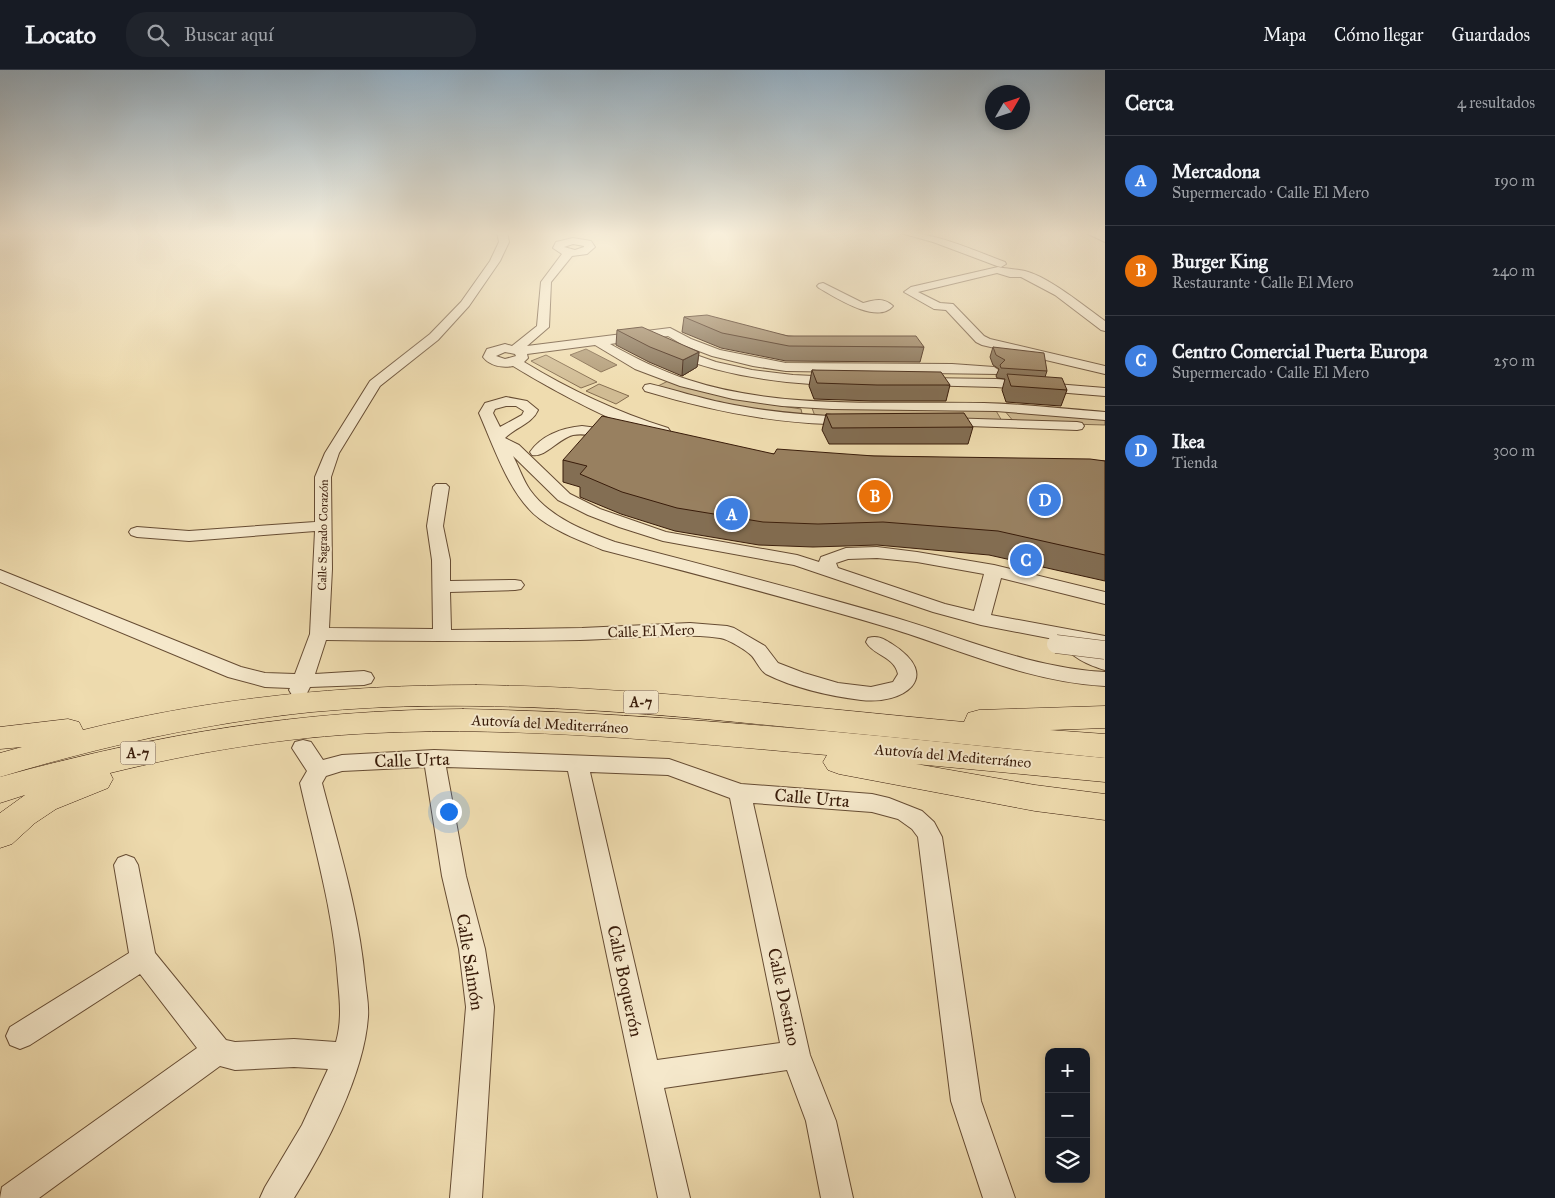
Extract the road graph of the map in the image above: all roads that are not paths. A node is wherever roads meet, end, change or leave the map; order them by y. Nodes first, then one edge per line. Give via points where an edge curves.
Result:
1 (479, 285) edge
2 (546, 285) edge
3 (931, 285) edge
4 (1043, 285) edge
5 (823, 286) dead end
6 (919, 297) junction
7 (870, 307) joint
8 (938, 307) joint
9 (1105, 327) edge
10 (643, 336) junction
11 (596, 341) junction
12 (516, 354) junction
13 (1045, 369) edge
14 (1105, 370) edge
15 (1105, 378) edge
16 (848, 381) edge
17 (911, 382) edge
18 (1105, 382) edge
19 (650, 388) dead end
20 (1105, 392) edge
21 (1105, 416) edge
22 (863, 421) edge
23 (932, 422) edge
24 (1105, 428) edge
25 (625, 436) edge
26 (678, 436) edge
27 (499, 439) joint
28 (644, 440) edge
29 (664, 445) edge
30 (537, 452) dead end
31 (516, 476) junction
32 (441, 487) dead end
33 (547, 492) dead end
34 (322, 526) junction
35 (617, 529) dead end
36 (136, 532) dead end
37 (581, 535) junction
38 (830, 570) junction
39 (994, 570) junction
40 (0, 575) edge
41 (514, 585) dead end
42 (441, 587) junction
43 (1105, 598) edge
44 (981, 619) junction
45 (319, 634) junction
46 (442, 636) junction
47 (1061, 640) junction
48 (874, 642) dead end
49 (1105, 642) edge
50 (1105, 650) edge
51 (1105, 663) edge
52 (364, 678) dead end
53 (1105, 678) edge
54 (301, 686) junction
55 (1105, 716) edge
56 (177, 721) junction
57 (898, 727) junction
58 (741, 736) junction
59 (0, 738) edge
60 (291, 739) junction
61 (1105, 746) edge
62 (434, 758) junction
63 (577, 763) junction
64 (0, 765) edge
65 (318, 770) junction
66 (1105, 770) edge
67 (0, 790) edge
68 (740, 793) junction
69 (1105, 807) edge
70 (0, 834) edge
71 (126, 865) dead end
72 (143, 958) junction
73 (20, 1036) dead end
74 (217, 1051) junction
75 (796, 1055) junction
76 (346, 1056) junction
77 (646, 1076) junction
78 (13, 1198) edge
79 (276, 1198) edge
80 (466, 1198) edge
81 (674, 1198) edge
82 (837, 1198) edge
83 (999, 1198) edge

1 - 34 street, Calle Sagrado Corazón via 434,337 375,384 332,453 323,478
2 - 12 street via 543,327
3 - 6 street via 910,290
4 - 9 street via 1066,297
5 - 7 street via 860,306
6 - 7 street via 886,305 872,303
6 - 8 street
8 - 14 street via 949,306 986,342
10 - 11 street
10 - 16 street via 687,357 737,371 791,380
10 - 18 street via 670,332 710,351 786,367 960,368
11 - 12 street
11 - 21 street via 634,363 676,380 728,394 795,404 990,407
12 - 26 street via 556,387 606,412
13 - 15 street
17 - 20 street via 996,383
19 - 22 street via 744,412 801,420
23 - 24 street
25 - 30 street via 585,429 565,432 547,441
27 - 31 street
27 - 38 street via 514,448 564,497 594,512 663,536 796,560
28 - 29 street
31 - 33 street
31 - 37 street via 522,490 546,516
32 - 42 street via 435,526 441,560
34 - 36 street via 189,536
34 - 45 street, Calle Sagrado Corazón
35 - 37 street
37 - 53 street via 609,546 912,629 1030,668
38 - 39 street via 827,561 832,556 865,553 945,560
38 - 44 street via 939,608
39 - 43 street
39 - 44 street
40 - 54 street via 235,672
41 - 42 street
42 - 46 street
44 - 47 street via 1029,629 1043,639
45 - 46 street, Calle El Mero
45 - 54 street, Calle Sagrado Corazón
46 - 48 street, Calle El Mero via 582,634 690,628 727,632 758,651 771,668 797,678 838,690 871,694 899,688 908,674 906,666 900,658
47 - 49 street
47 - 50 street, bridge
47 - 51 street
52 - 54 street
55 - 57 highway via 961,721
56 - 57 highway, Autovía del Mediterráneo / A-7 via 288,705 418,696 646,702
56 - 59 highway via 132,720
56 - 64 highway, Autovía del Mediterráneo / A-7 via 50,749
57 - 61 highway, Autovía del Mediterráneo / A-7
58 - 60 highway, Autovía del Mediterráneo / A-7 via 500,720 383,722
58 - 66 highway, Autovía del Mediterráneo / A-7
58 - 69 highway via 798,754 1036,798
60 - 65 street
60 - 67 highway, Autovía del Mediterráneo / A-7 via 157,749 74,768
60 - 70 highway via 133,767 49,796 31,806
62 - 63 street, Calle Urta
62 - 65 street, Calle Urta via 342,763
62 - 80 street, Calle Salmón via 454,876 472,949 480,1007
63 - 68 street, Calle Urta via 669,767
63 - 77 street, Calle Boquerón
65 - 76 street via 311,784 351,958 354,1018
68 - 75 street, Calle Destino
68 - 83 street, Calle Urta via 872,803 894,808 926,826 966,1101
71 - 72 street
72 - 73 street
72 - 74 street
74 - 76 street via 235,1056 294,1053
74 - 78 street
75 - 77 street
75 - 82 street, Calle Destino via 821,1121
76 - 79 street via 327,1106
77 - 81 street, Calle Boquerón

